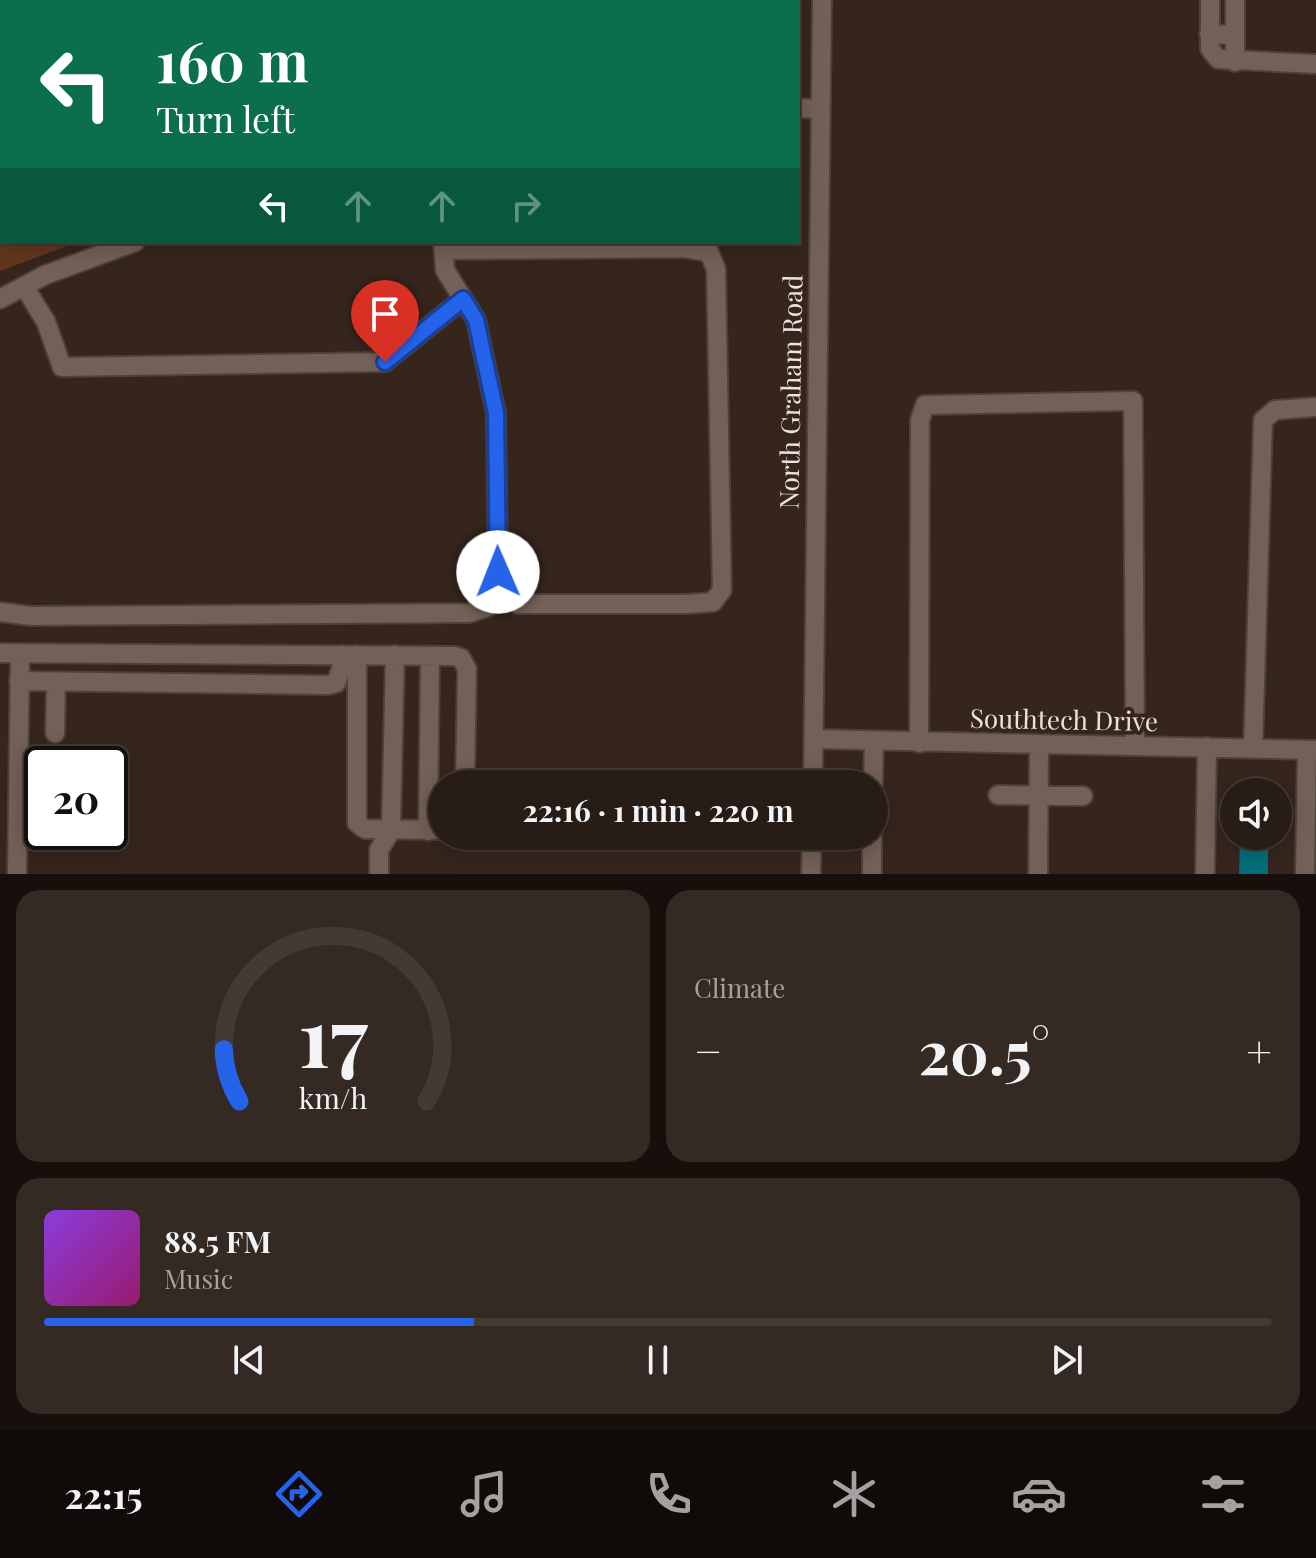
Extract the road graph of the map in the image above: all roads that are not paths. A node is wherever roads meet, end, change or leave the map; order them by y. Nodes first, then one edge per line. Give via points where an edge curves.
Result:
1 (822, 0) edge
2 (1210, 0) edge
3 (1235, 0) edge
4 (1209, 34) junction
5 (1235, 35) junction
6 (1235, 62) junction
7 (1316, 64) edge
8 (800, 108) edge
9 (820, 109) junction
10 (130, 244) edge
11 (444, 246) edge
12 (24, 286) junction
13 (0, 299) edge
14 (463, 299) junction
15 (1316, 407) edge
16 (503, 596) junction
17 (0, 612) edge
18 (0, 653) edge
19 (20, 653) junction
20 (349, 655) junction
21 (395, 655) junction
22 (430, 656) junction
23 (19, 681) junction
24 (56, 682) junction
25 (55, 733) dead end
26 (815, 739) junction
27 (874, 742) junction
28 (919, 743) junction
29 (1039, 745) junction
30 (1135, 746) junction
31 (1207, 747) junction
32 (1253, 749) junction
33 (1312, 750) edge
34 (433, 770) edge
35 (465, 770) edge
36 (814, 770) edge
37 (873, 770) edge
38 (998, 795) dead end
39 (1038, 796) junction
40 (1083, 796) dead end
41 (1311, 796) edge
42 (391, 830) junction
43 (428, 831) edge
44 (9, 832) edge
45 (812, 850) edge
46 (872, 850) edge
47 (17, 874) edge
48 (379, 874) edge
49 (811, 874) edge
50 (872, 874) edge
51 (1038, 874) edge
52 (1205, 874) edge
53 (1305, 874) edge

1 - 9 street, North Graham Road
2 - 4 street
3 - 5 street
4 - 5 street
4 - 6 street via 1210,49 1218,59
5 - 6 street
6 - 7 street
8 - 9 street
9 - 26 street, North Graham Road
10 - 12 street
11 - 14 street via 445,270
11 - 16 street via 684,248 709,252 716,269 722,590 713,602 686,604 517,604
12 - 13 street
12 - 14 street via 46,322 62,367 385,362
14 - 16 street via 476,320 496,413 498,572
15 - 32 street via 1275,410 1263,420
16 - 17 street via 469,613
18 - 19 street
19 - 20 street
19 - 23 street
20 - 21 street
20 - 24 street via 336,683 328,685
20 - 42 street via 357,823 365,829
21 - 22 street
21 - 42 street
22 - 34 street
22 - 35 street via 455,656 465,663
23 - 24 street
23 - 44 street
24 - 25 street
26 - 27 street, Southtech Drive
26 - 36 street, North Graham Road
27 - 28 street, Southtech Drive
27 - 37 street
28 - 29 street, Southtech Drive
28 - 30 street via 920,420 925,405 1133,401
29 - 30 street, Southtech Drive
29 - 39 street
30 - 31 street, Southtech Drive
31 - 32 street, Southtech Drive
31 - 52 street
32 - 33 street, Southtech Drive
33 - 41 street
38 - 39 street
39 - 40 street
39 - 51 street
41 - 53 street
42 - 43 street
42 - 48 street via 379,850
44 - 47 street
45 - 49 street
46 - 50 street

